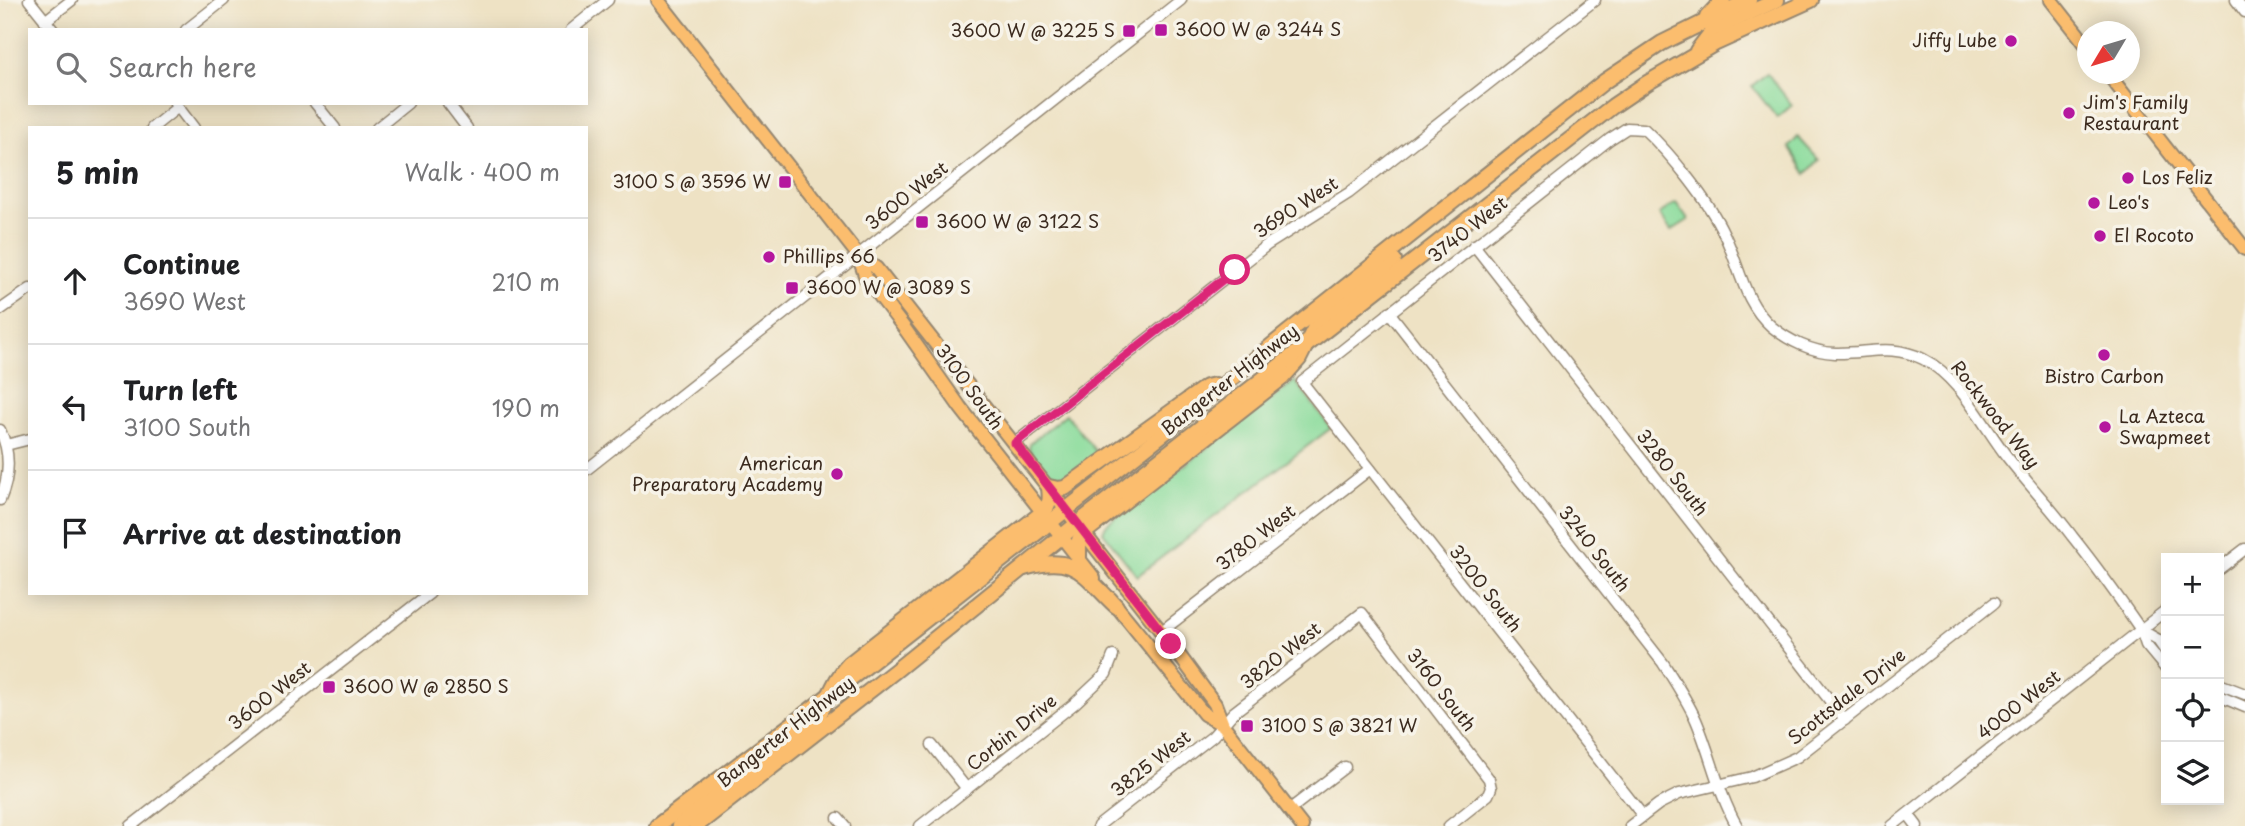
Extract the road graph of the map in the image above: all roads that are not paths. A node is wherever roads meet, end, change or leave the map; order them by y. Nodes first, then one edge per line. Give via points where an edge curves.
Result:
1 (29, 0) edge
2 (72, 0) edge
3 (224, 0) edge
4 (608, 0) edge
5 (659, 0) edge
6 (1181, 0) edge
7 (1595, 0) edge
8 (1723, 0) edge
9 (1749, 0) edge
10 (1777, 0) edge
11 (1811, 0) edge
12 (2051, 0) edge
13 (2236, 0) edge
14 (2245, 12) edge
15 (45, 21) junction
16 (1704, 21) junction
17 (51, 28) edge
18 (189, 28) edge
19 (573, 28) edge
20 (2077, 33) edge
21 (1694, 55) junction
22 (2116, 84) edge
23 (176, 105) edge
24 (318, 105) edge
25 (406, 105) edge
26 (449, 105) edge
27 (154, 126) edge
28 (192, 126) edge
29 (333, 126) edge
30 (379, 126) edge
31 (465, 126) edge
32 (1658, 142) joint
33 (1426, 223) junction
34 (1474, 245) junction
35 (2245, 249) edge
36 (858, 255) junction
37 (28, 291) edge
38 (0, 310) edge
39 (1388, 312) junction
40 (1306, 345) junction
41 (1302, 382) joint
42 (1225, 384) junction
43 (0, 430) edge
44 (28, 440) edge
45 (1015, 443) junction
46 (6, 445) junction
47 (588, 468) edge
48 (1370, 469) junction
49 (1049, 486) junction
50 (0, 500) edge
51 (1066, 509) junction
52 (1046, 517) junction
53 (1081, 528) junction
54 (1061, 536) junction
55 (2245, 549) edge
56 (1079, 559) junction
57 (2224, 565) edge
58 (1020, 570) junction
59 (427, 595) edge
60 (1994, 603) dead end
61 (1116, 606) junction
62 (1362, 613) joint
63 (2161, 614) edge
64 (2141, 630) junction
65 (1162, 631) junction
66 (2161, 645) edge
67 (1113, 656) dead end
68 (2161, 663) edge
69 (2224, 686) edge
70 (2245, 694) edge
71 (830, 695) junction
72 (2224, 698) edge
73 (2245, 706) edge
74 (1845, 720) junction
75 (1223, 725) junction
76 (932, 745) dead end
77 (1345, 767) dead end
78 (1718, 784) junction
79 (968, 789) junction
80 (1289, 810) junction
81 (1908, 814) junction
82 (1643, 816) junction
83 (131, 826) edge
84 (657, 826) edge
85 (679, 826) edge
86 (696, 826) edge
87 (920, 826) edge
88 (1098, 826) edge
89 (1302, 826) edge
90 (1449, 826) edge
91 (1630, 826) edge
92 (1738, 826) edge
93 (1892, 826) edge
94 (1917, 826) edge

1 - 15 street
2 - 15 street
3 - 18 street
4 - 19 street
5 - 36 main road, 3100 South
6 - 36 street, 3600 West
7 - 45 street, 3690 West via 1349,193 1267,244
8 - 16 highway
9 - 16 highway, Bangerter Highway
10 - 21 highway via 1713,30
11 - 21 highway, Bangerter Highway
12 - 20 main road
13 - 14 street
15 - 17 street
16 - 33 highway, Bangerter Highway via 1605,81
21 - 40 highway, Bangerter Highway via 1613,106
22 - 35 main road
23 - 27 street
23 - 28 street
24 - 29 street
25 - 30 street
26 - 31 street
32 - 34 street, 3740 West via 1644,129 1627,128
32 - 64 street, Rockwood Way via 1714,214 1744,289 1763,318 1811,349 1833,353 1899,350 1939,369 2083,549
33 - 40 highway via 1417,242 1318,321
33 - 42 highway, Bangerter Highway
34 - 39 street, 3740 West
34 - 74 street, 3280 South
36 - 45 main road, 3100 South via 876,268
36 - 47 street, 3600 West
36 - 52 main road, 3100 South via 866,278
37 - 38 street
39 - 41 street, 3740 West
39 - 78 street, 3240 South via 1663,663 1696,721
40 - 53 highway, Bangerter Highway
41 - 48 street, 3200 South
42 - 49 highway via 1206,387 1065,488
42 - 51 highway, Bangerter Highway
43 - 46 street
44 - 46 street
45 - 49 main road, 3100 South
46 - 50 street via 8,470
48 - 65 street, 3780 West
48 - 82 street, 3200 South
49 - 51 main road, 3100 South
49 - 52 highway
51 - 52 highway, Bangerter Highway
51 - 53 main road, 3100 South
52 - 54 main road, 3100 South
52 - 71 highway, Bangerter Highway via 849,664
53 - 54 highway, Bangerter Highway
53 - 56 highway
53 - 65 main road, 3100 South
54 - 56 main road, 3100 South
54 - 58 highway, Bangerter Highway
55 - 57 street
56 - 61 main road, 3100 South
58 - 61 highway via 1049,563 1073,566
58 - 86 highway, Bangerter Highway
59 - 83 street, 3600 West
60 - 74 street, Scottsdale Drive
61 - 75 main road, 3100 South via 1204,714
62 - 75 street, 3820 West
62 - 90 street, 3160 South via 1486,775 1491,788 1485,798
63 - 64 street, 4000 West
64 - 66 street
64 - 68 street
64 - 81 street, 4000 West
65 - 75 main road, 3100 South via 1215,704
67 - 79 street, Corbin Drive via 1106,674 1074,704
69 - 70 street
71 - 84 highway, Bangerter Highway
71 - 85 highway, Bangerter Highway via 813,723
72 - 73 street
74 - 78 street, Scottsdale Drive via 1787,762 1761,774
75 - 80 main road, 3100 South
75 - 88 street, 3825 West
76 - 79 street
77 - 80 street
78 - 82 street, Scottsdale Drive via 1674,796
78 - 92 street, 3240 South
79 - 87 street, Corbin Drive
80 - 89 main road, 3100 South
81 - 93 street, 4000 West
81 - 94 street
82 - 91 street, Scottsdale Drive

